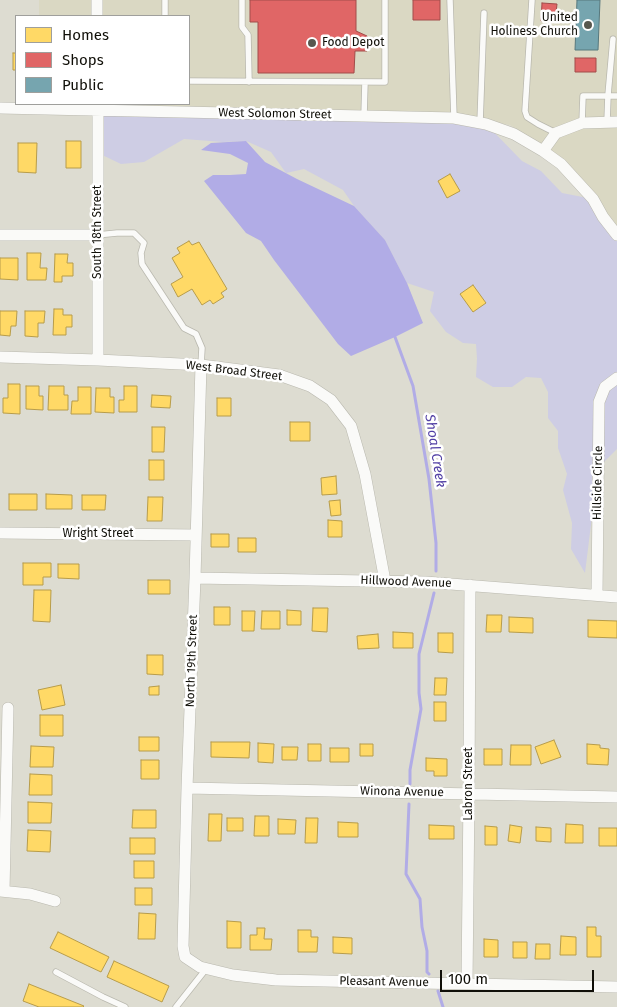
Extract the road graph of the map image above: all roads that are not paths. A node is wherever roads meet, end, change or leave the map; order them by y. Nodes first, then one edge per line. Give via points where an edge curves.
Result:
1 (97, 0) edge
2 (165, 0) edge
3 (242, 0) edge
4 (385, 0) edge
5 (450, 0) edge
6 (532, 0) edge
7 (484, 13) dead end
8 (98, 15) edge
9 (165, 15) edge
10 (613, 39) dead end
11 (610, 71) junction
12 (617, 71) edge
13 (190, 81) edge
14 (249, 82) junction
15 (365, 82) junction
16 (608, 95) junction
17 (617, 96) edge
18 (98, 107) edge
19 (0, 108) edge
20 (364, 116) junction
21 (454, 118) junction
22 (480, 122) junction
23 (612, 122) edge
24 (582, 123) junction
25 (556, 133) junction
26 (544, 151) junction
27 (0, 234) edge
28 (97, 235) junction
29 (617, 235) edge
30 (0, 357) edge
31 (98, 360) junction
32 (201, 365) junction
33 (617, 378) edge
34 (0, 533) edge
35 (196, 535) junction
36 (196, 578) junction
37 (385, 581) junction
38 (470, 585) junction
39 (597, 595) junction
40 (617, 597) edge
41 (8, 708) dead end
42 (187, 788) junction
43 (469, 794) junction
44 (617, 797) edge
45 (2, 891) edge
46 (55, 901) dead end
47 (185, 957) joint
48 (206, 969) junction
49 (56, 972) dead end
50 (467, 983) junction
51 (617, 987) edge
52 (125, 1007) edge
53 (176, 1007) edge

1 - 8 street
2 - 9 lane
3 - 14 lane via 242,28 248,35
4 - 15 lane via 385,82
5 - 21 lane
6 - 25 lane via 525,110 527,116
7 - 22 lane
10 - 11 lane
11 - 12 lane
11 - 16 lane
13 - 14 lane
14 - 15 lane
15 - 20 lane
16 - 17 lane
16 - 23 lane
16 - 24 lane via 583,96
18 - 19 street, West Solomon Street
18 - 20 street, West Solomon Street
18 - 28 street, South 18th Street
20 - 21 street, West Solomon Street
21 - 22 street, West Solomon Street
22 - 26 street, West Solomon Street via 514,134
23 - 24 street
24 - 25 street
25 - 26 street
26 - 29 street, West Solomon Street via 575,178
27 - 28 street
28 - 31 street, South 18th Street
28 - 32 lane via 134,233 144,243 142,264 184,328 196,334 202,348
30 - 31 street, West Broad Street
31 - 32 street, West Broad Street
32 - 35 street, North 19th Street
32 - 37 street, West Broad Street via 279,375 310,386 330,400 351,426 366,474
33 - 39 street, Hillside Circle via 605,387 599,402
34 - 35 street, Wright Street
35 - 36 street, North 19th Street
36 - 37 street, Hillwood Avenue
36 - 42 street, North 19th Street
37 - 38 street, Hillwood Avenue
38 - 39 street, Hillwood Avenue
38 - 43 street, Labron Street
39 - 40 street, Hillwood Avenue
41 - 45 street
42 - 43 street, Winona Avenue
42 - 47 street, North 19th Street
43 - 44 street, Winona Avenue
43 - 50 street, Labron Street
45 - 46 street
47 - 48 street, Pleasant Avenue
48 - 50 street, Pleasant Avenue via 233,976 276,980
48 - 53 lane
49 - 52 lane
50 - 51 street, Pleasant Avenue

